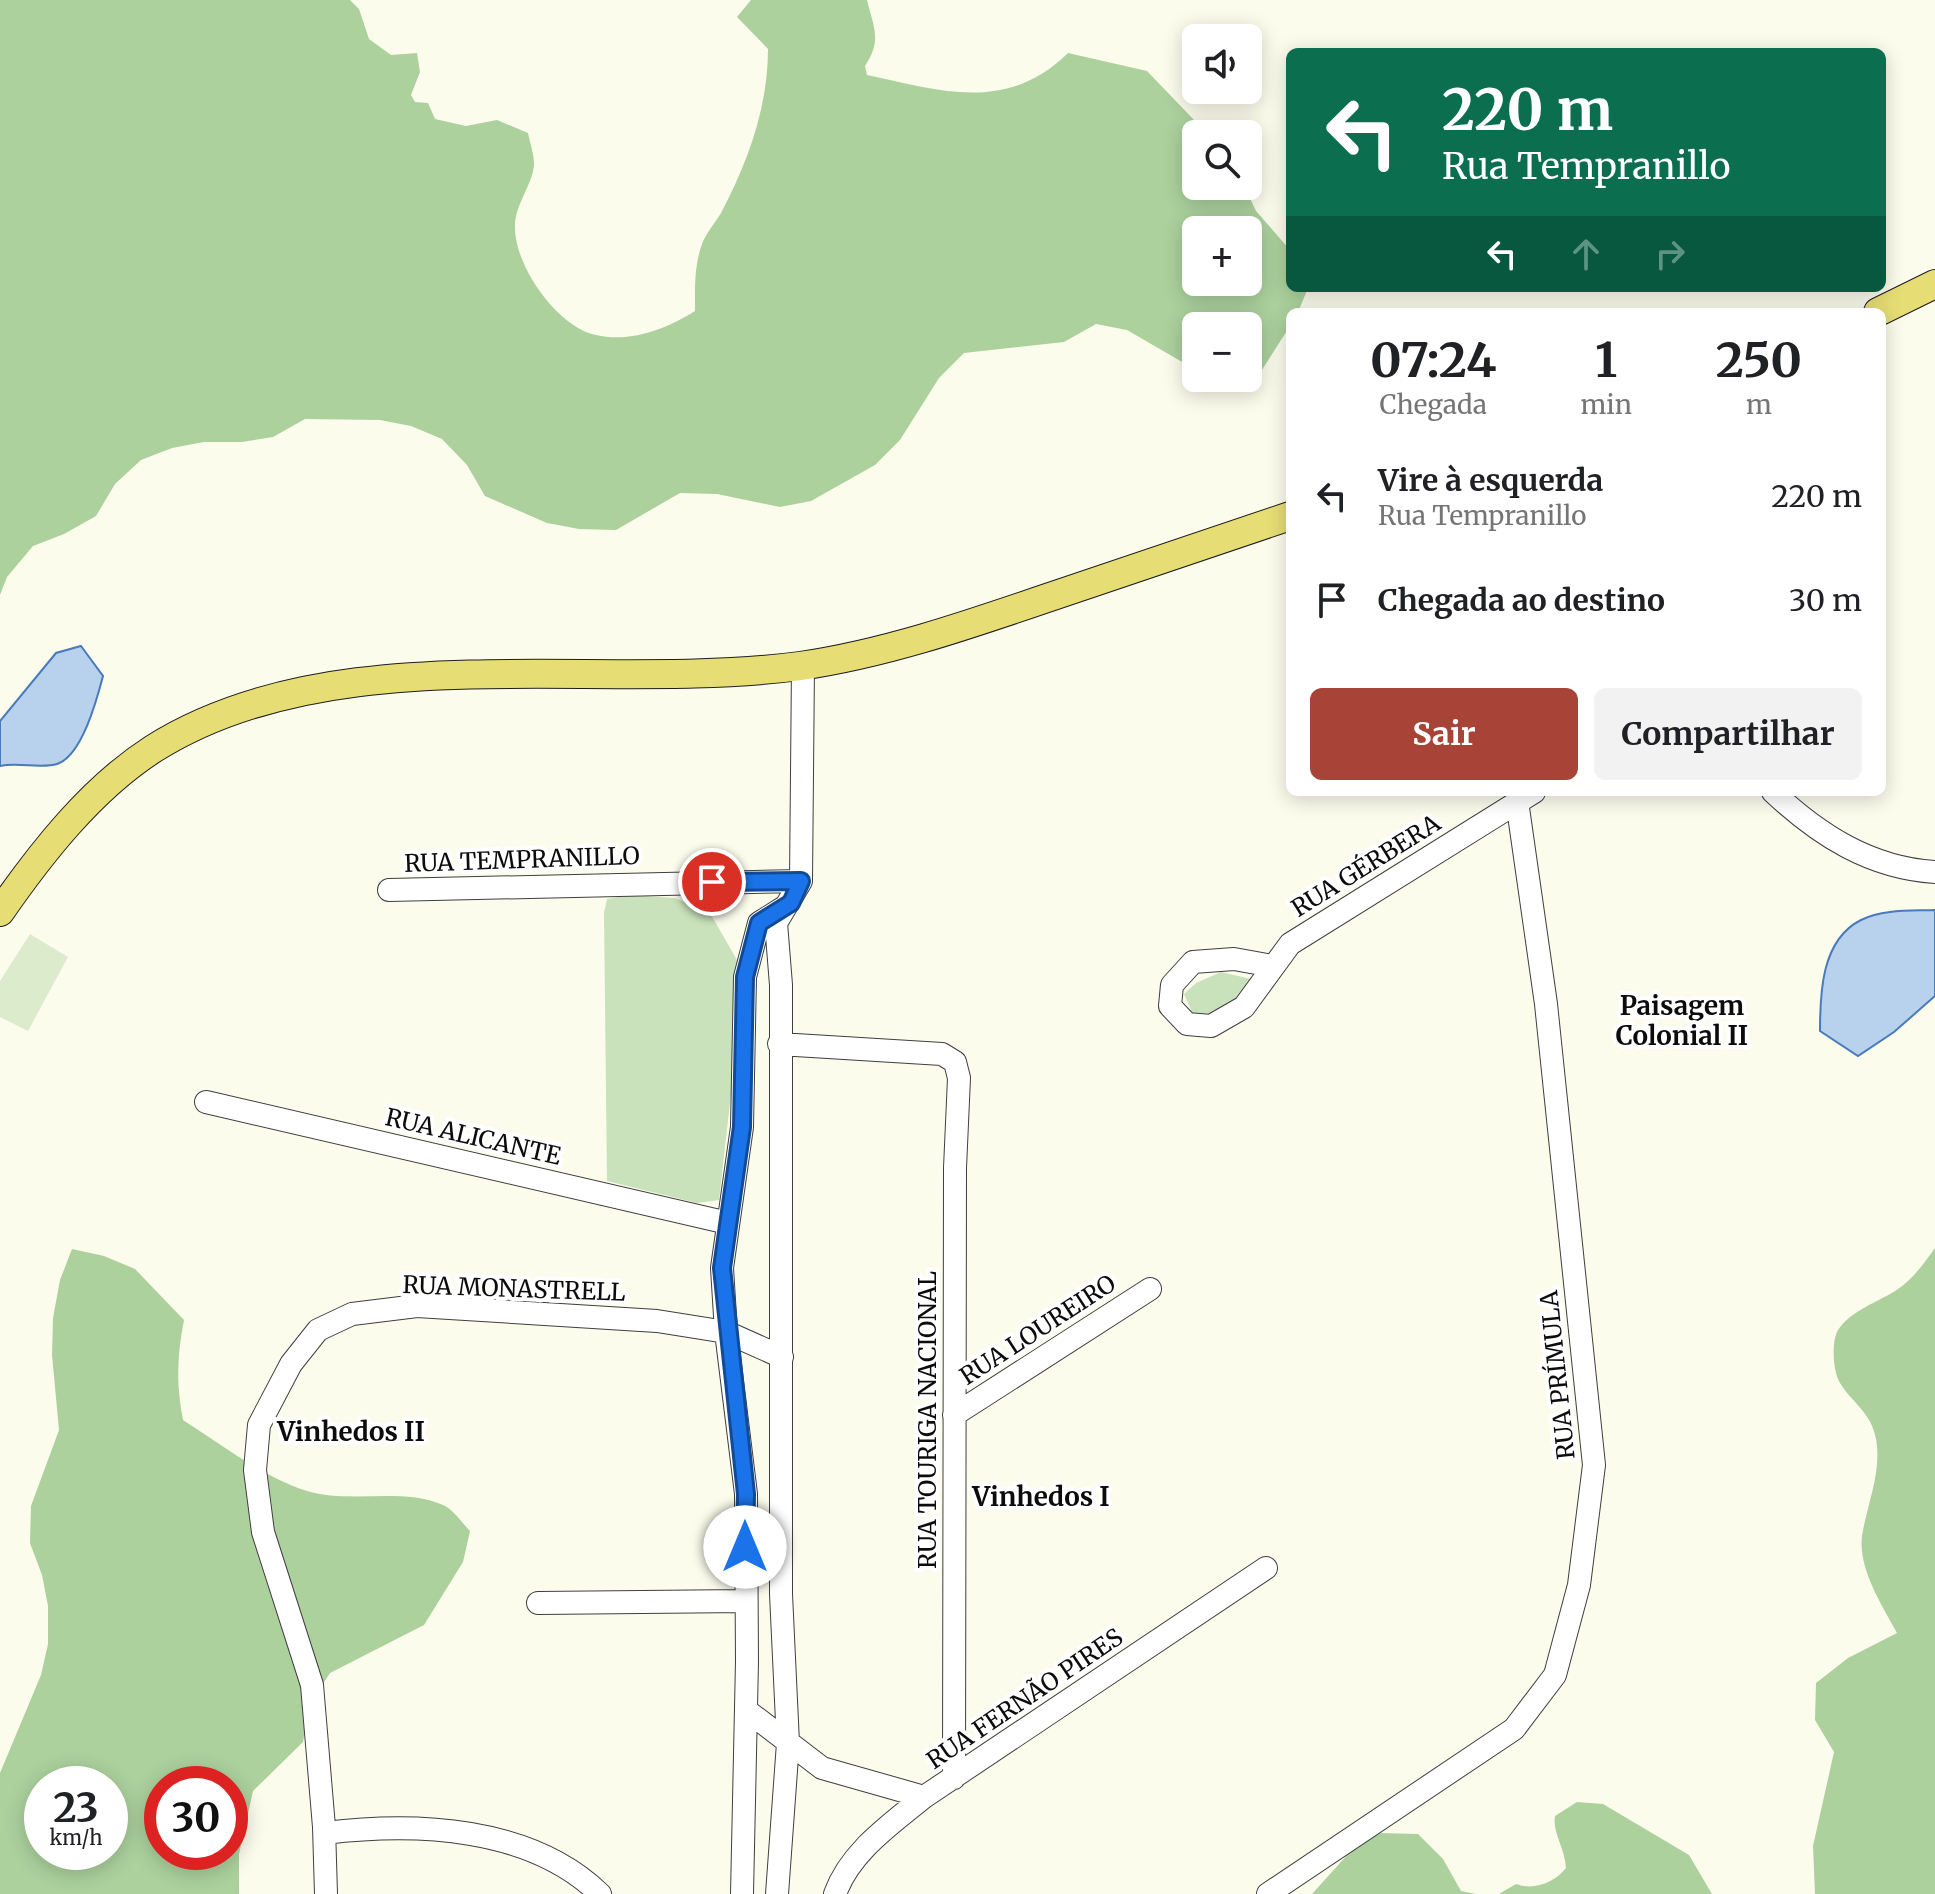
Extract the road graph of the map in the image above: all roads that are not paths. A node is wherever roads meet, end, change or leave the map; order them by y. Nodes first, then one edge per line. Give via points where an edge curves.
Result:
1 (1935, 284) edge
2 (1886, 308) edge
3 (1286, 517) edge
4 (803, 665) junction
5 (1526, 796) edge
6 (1777, 796) edge
7 (1935, 872) edge
8 (801, 881) junction
9 (389, 890) dead end
10 (791, 903) junction
11 (0, 912) edge
12 (1273, 966) dead end
13 (779, 1044) junction
14 (206, 1102) dead end
15 (728, 1223) junction
16 (1150, 1289) dead end
17 (726, 1332) junction
18 (782, 1357) junction
19 (954, 1415) junction
20 (1266, 1568) dead end
21 (745, 1601) junction
22 (538, 1603) dead end
23 (746, 1710) junction
24 (788, 1743) junction
25 (954, 1778) junction
26 (924, 1797) junction
27 (325, 1833) junction
28 (326, 1894) edge
29 (600, 1894) edge
30 (742, 1894) edge
31 (777, 1894) edge
32 (835, 1894) edge
33 (1268, 1894) edge

1 - 2 main road
3 - 4 main road via 956,629
4 - 8 street
4 - 11 main road via 702,675 411,678 318,690 235,711 152,750 118,777 51,844
5 - 12 street, RUA GÉRBERA via 1290,944
5 - 33 street, RUA PRÍMULA via 1594,1465 1579,1585 1555,1675 1514,1729
6 - 7 street via 1799,817 1863,858
8 - 9 street, RUA TEMPRANILLO
8 - 10 street
10 - 13 street via 776,923
10 - 15 street via 759,923 745,977 742,1127
13 - 18 street
13 - 19 street, RUA TOURIGA NACIONAL via 923,1051 955,1062 959,1078
14 - 15 street, RUA ALICANTE
15 - 17 street via 722,1268
16 - 19 street, RUA LOUREIRO
17 - 18 street, RUA MONASTRELL
17 - 21 street via 746,1494
17 - 27 street, RUA MONASTRELL via 657,1321 417,1306 352,1314 318,1330 291,1364 259,1425 255,1470 263,1532 312,1685
18 - 24 street via 781,1594
19 - 25 street, RUA TOURIGA NACIONAL
20 - 25 street, RUA FERNÃO PIRES
21 - 22 street
21 - 23 street
23 - 24 street
23 - 30 street
24 - 26 street via 822,1768
24 - 31 street
25 - 26 street, RUA FERNÃO PIRES
26 - 32 street, RUA FERNÃO PIRES via 843,1871
27 - 28 street, RUA MONASTRELL
27 - 29 street via 376,1827 488,1836 587,1881

